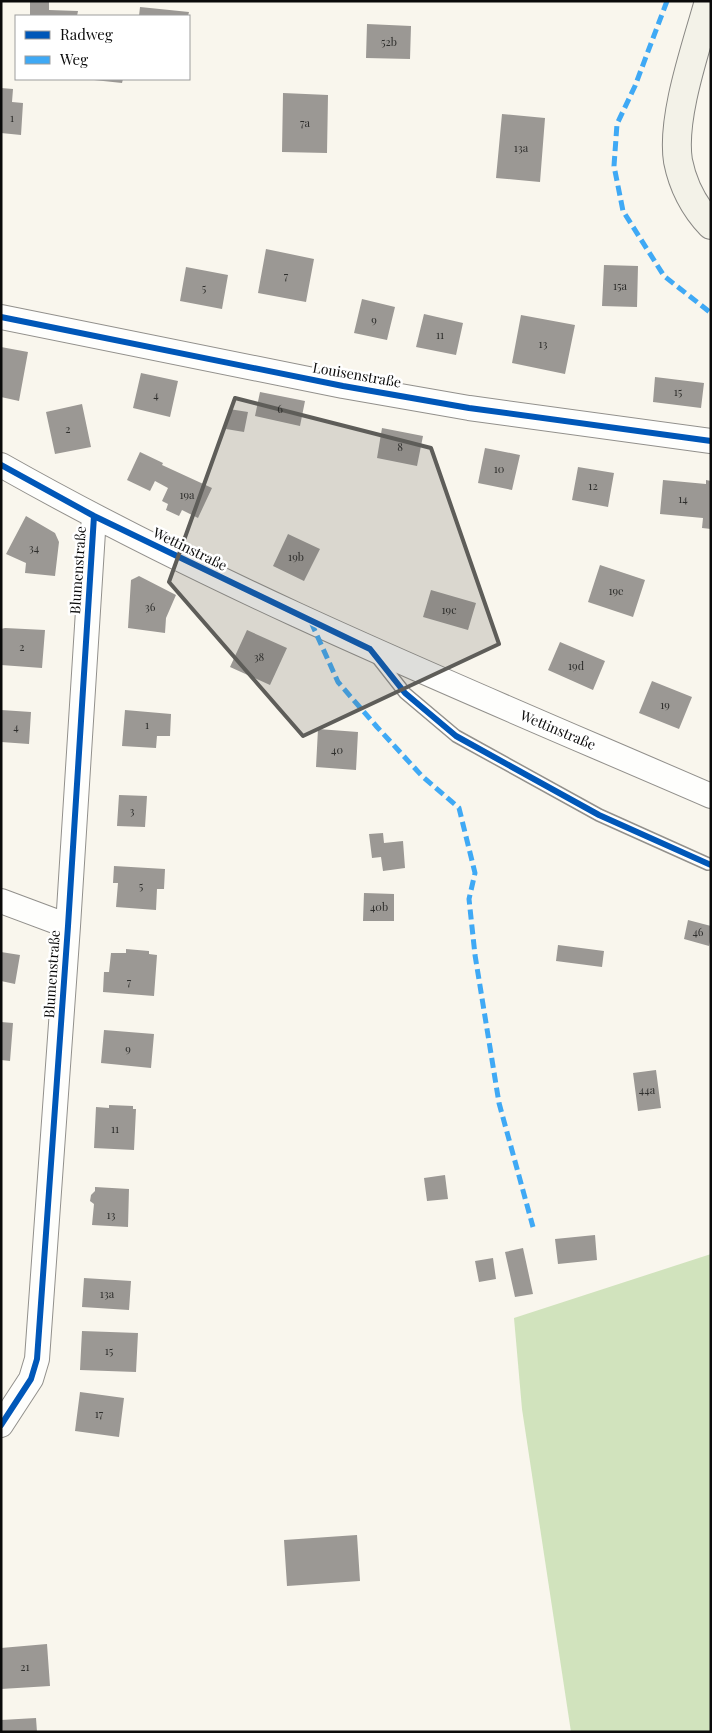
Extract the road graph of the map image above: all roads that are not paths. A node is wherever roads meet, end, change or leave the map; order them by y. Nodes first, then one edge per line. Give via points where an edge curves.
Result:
1 (709, 1) edge
2 (711, 225) edge
3 (1, 317) edge
4 (711, 441) edge
5 (1, 465) edge
6 (94, 516) junction
7 (370, 649) junction
8 (711, 796) edge
9 (708, 864) dead end
10 (1, 901) edge
11 (68, 926) junction
12 (1, 1425) edge

1 - 2 main road via 684,94 677,139 678,161 690,198
3 - 4 street, Louisenstraße via 343,386 469,408
5 - 6 street, Wettinstraße
6 - 7 street, Wettinstraße
6 - 11 street, Blumenstraße
7 - 8 street, Wettinstraße
7 - 9 lane via 404,693 456,736 599,815
10 - 11 street
11 - 12 street, Blumenstraße via 37,1359 30,1379

